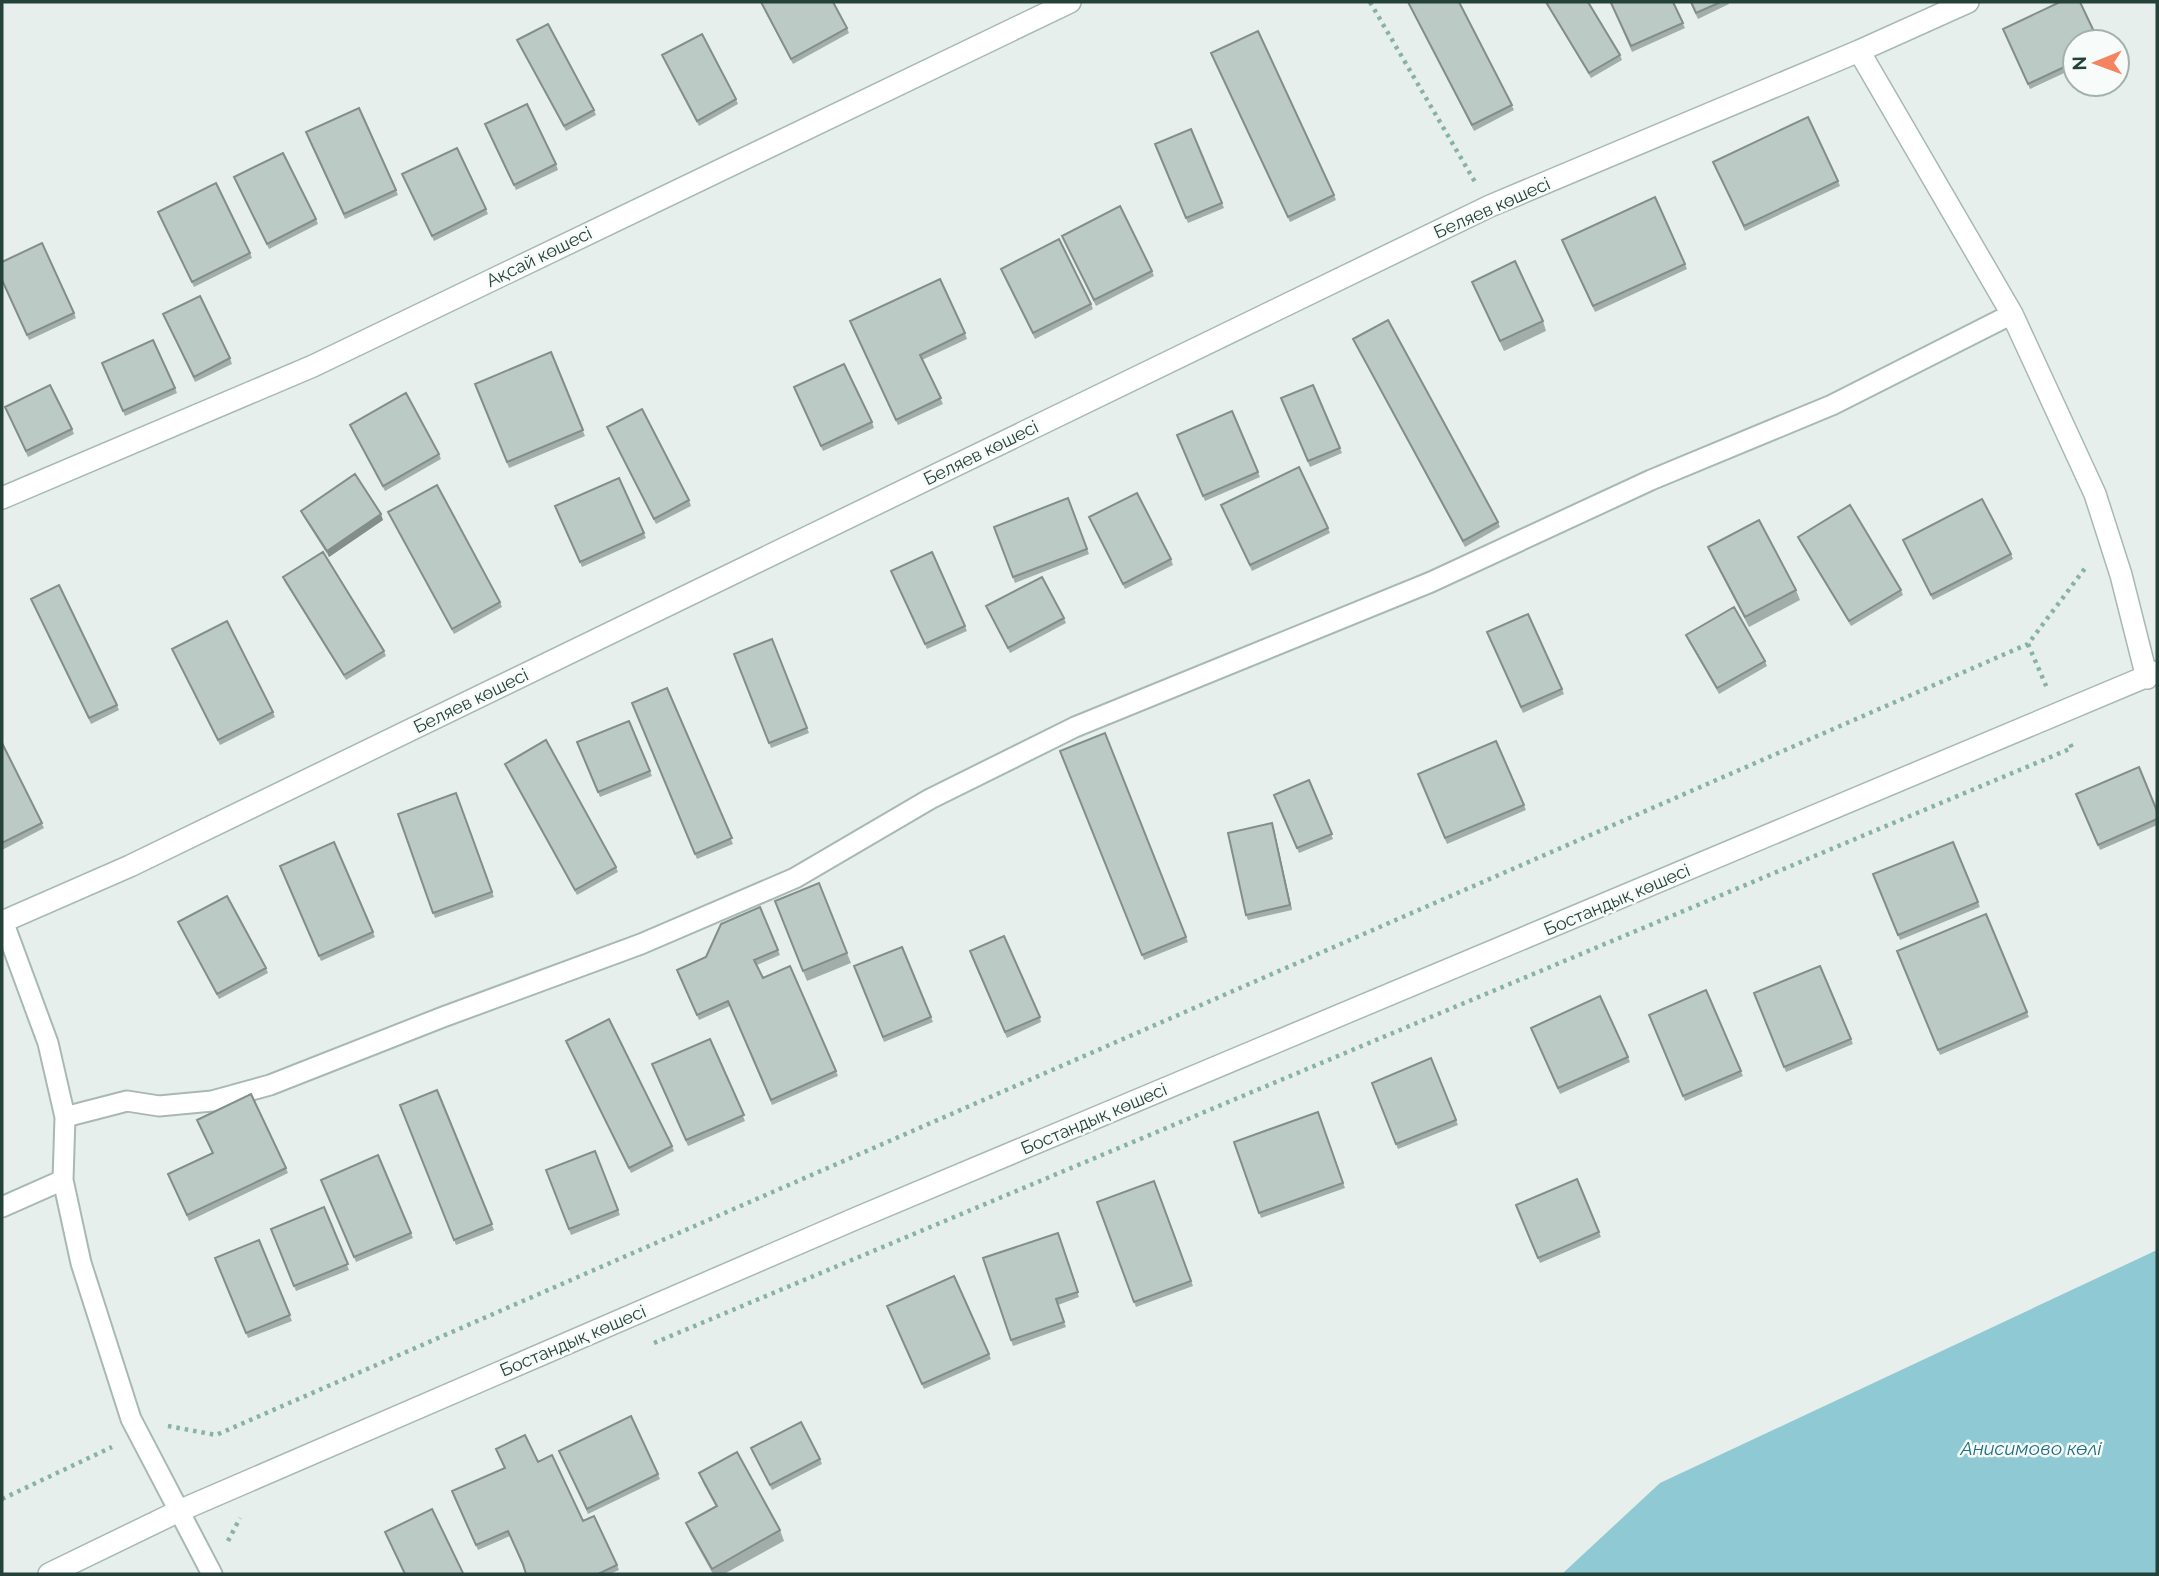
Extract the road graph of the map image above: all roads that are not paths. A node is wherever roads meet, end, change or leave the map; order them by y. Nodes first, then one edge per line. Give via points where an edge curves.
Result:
1 (1070, 2) edge
2 (1968, 2) edge
3 (1859, 51) junction
4 (2011, 314) junction
5 (2, 498) edge
6 (2154, 677) edge
7 (3, 921) edge
8 (65, 1117) junction
9 (63, 1180) junction
10 (2, 1207) edge
11 (179, 1510) junction
12 (48, 1574) edge
13 (211, 1574) edge

1 - 5 street, Ақсай көшесі via 313,366
2 - 3 street, Беляев көшесі
3 - 4 street
3 - 7 street, Беляев көшесі via 1490,206 131,866
4 - 6 street via 2095,494
4 - 8 lane via 1832,405 1651,480 1431,582 1075,727 930,799 795,878 641,944 270,1085 212,1101 159,1106 127,1101
6 - 11 street, Бостандық көшесі via 883,1207
7 - 8 lane via 48,1043
8 - 9 lane
9 - 10 lane
9 - 11 lane via 82,1263 131,1419
11 - 12 street, Бостандық көшесі
11 - 13 lane

